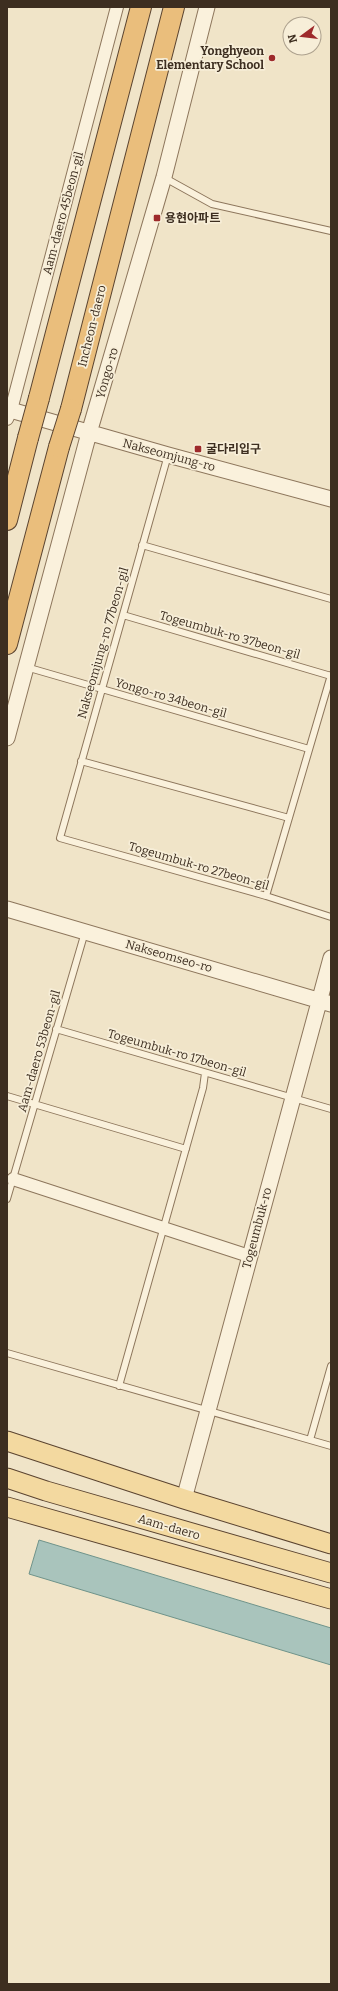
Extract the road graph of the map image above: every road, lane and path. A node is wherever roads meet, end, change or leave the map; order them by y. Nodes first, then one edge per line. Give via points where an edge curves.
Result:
1 (118, 7) edge
2 (141, 7) edge
3 (174, 7) edge
4 (207, 7) edge
5 (164, 177) junction
6 (331, 231) edge
7 (8, 413) edge
8 (89, 433) junction
9 (168, 455) junction
10 (331, 499) edge
11 (7, 520) edge
12 (142, 545) junction
13 (331, 599) edge
14 (122, 615) junction
15 (7, 644) edge
16 (26, 667) junction
17 (331, 676) edge
18 (101, 690) junction
19 (7, 738) edge
20 (309, 749) junction
21 (81, 762) junction
22 (289, 818) junction
23 (60, 838) joint
24 (266, 896) junction
25 (7, 909) edge
26 (331, 917) edge
27 (85, 932) junction
28 (331, 958) edge
29 (325, 1002) edge
30 (56, 1029) junction
31 (206, 1073) junction
32 (7, 1096) edge
33 (292, 1098) junction
34 (34, 1105) junction
35 (331, 1109) edge
36 (186, 1149) junction
37 (13, 1180) junction
38 (7, 1199) edge
39 (164, 1228) junction
40 (249, 1256) junction
41 (7, 1353) edge
42 (331, 1366) edge
43 (119, 1386) junction
44 (207, 1412) junction
45 (310, 1440) junction
46 (7, 1441) edge
47 (331, 1446) edge
48 (7, 1478) edge
49 (184, 1499) junction
50 (7, 1507) edge
51 (331, 1544) edge
52 (331, 1573) edge
53 (331, 1599) edge

1 - 7 street, Aam-daero 45beon-gil
2 - 11 highway, bridge
3 - 15 highway, Incheon-daero, bridge via 71,409
4 - 5 street, Yongo-ro
5 - 6 lane via 212,204
5 - 8 street, Yongo-ro
7 - 8 street, Nakseomjung-ro
8 - 9 street, Nakseomjung-ro
8 - 16 street, Yongo-ro
9 - 10 street, Nakseomjung-ro
9 - 12 lane, Nakseomjung-ro 77beon-gil
12 - 13 lane
12 - 14 lane, Nakseomjung-ro 77beon-gil
14 - 17 lane, Togeumbuk-ro 37beon-gil
14 - 18 lane, Nakseomjung-ro 77beon-gil
16 - 18 lane, Yongo-ro 34beon-gil
16 - 19 street, Yongo-ro
17 - 20 lane
18 - 20 lane, Yongo-ro 34beon-gil
18 - 21 lane, Nakseomjung-ro 77beon-gil
20 - 22 lane
21 - 22 lane
21 - 23 lane, Nakseomjung-ro 77beon-gil
22 - 24 lane
23 - 24 lane, Togeumbuk-ro 27beon-gil
24 - 26 lane, Togeumbuk-ro 27beon-gil
25 - 27 street, Nakseomseo-ro
27 - 29 street, Nakseomseo-ro
27 - 30 lane, Aam-daero 53beon-gil
28 - 29 street, Togeumbuk-ro
29 - 33 street, Togeumbuk-ro
30 - 31 lane, Togeumbuk-ro 17beon-gil
30 - 34 lane, Aam-daero 53beon-gil
31 - 33 lane, Togeumbuk-ro 17beon-gil
31 - 36 lane
32 - 34 lane
33 - 35 lane, Togeumbuk-ro 17beon-gil
33 - 40 street, Togeumbuk-ro
34 - 36 lane
34 - 37 lane, Aam-daero 53beon-gil
36 - 39 lane
37 - 38 lane, Aam-daero 53beon-gil
37 - 39 street
39 - 40 street
39 - 43 lane
40 - 44 street, Togeumbuk-ro
41 - 43 lane
42 - 45 lane
43 - 44 lane
44 - 45 lane
44 - 49 street, Togeumbuk-ro
45 - 47 lane
46 - 49 main road
48 - 52 main road, Aam-daero
49 - 51 main road
50 - 53 main road

